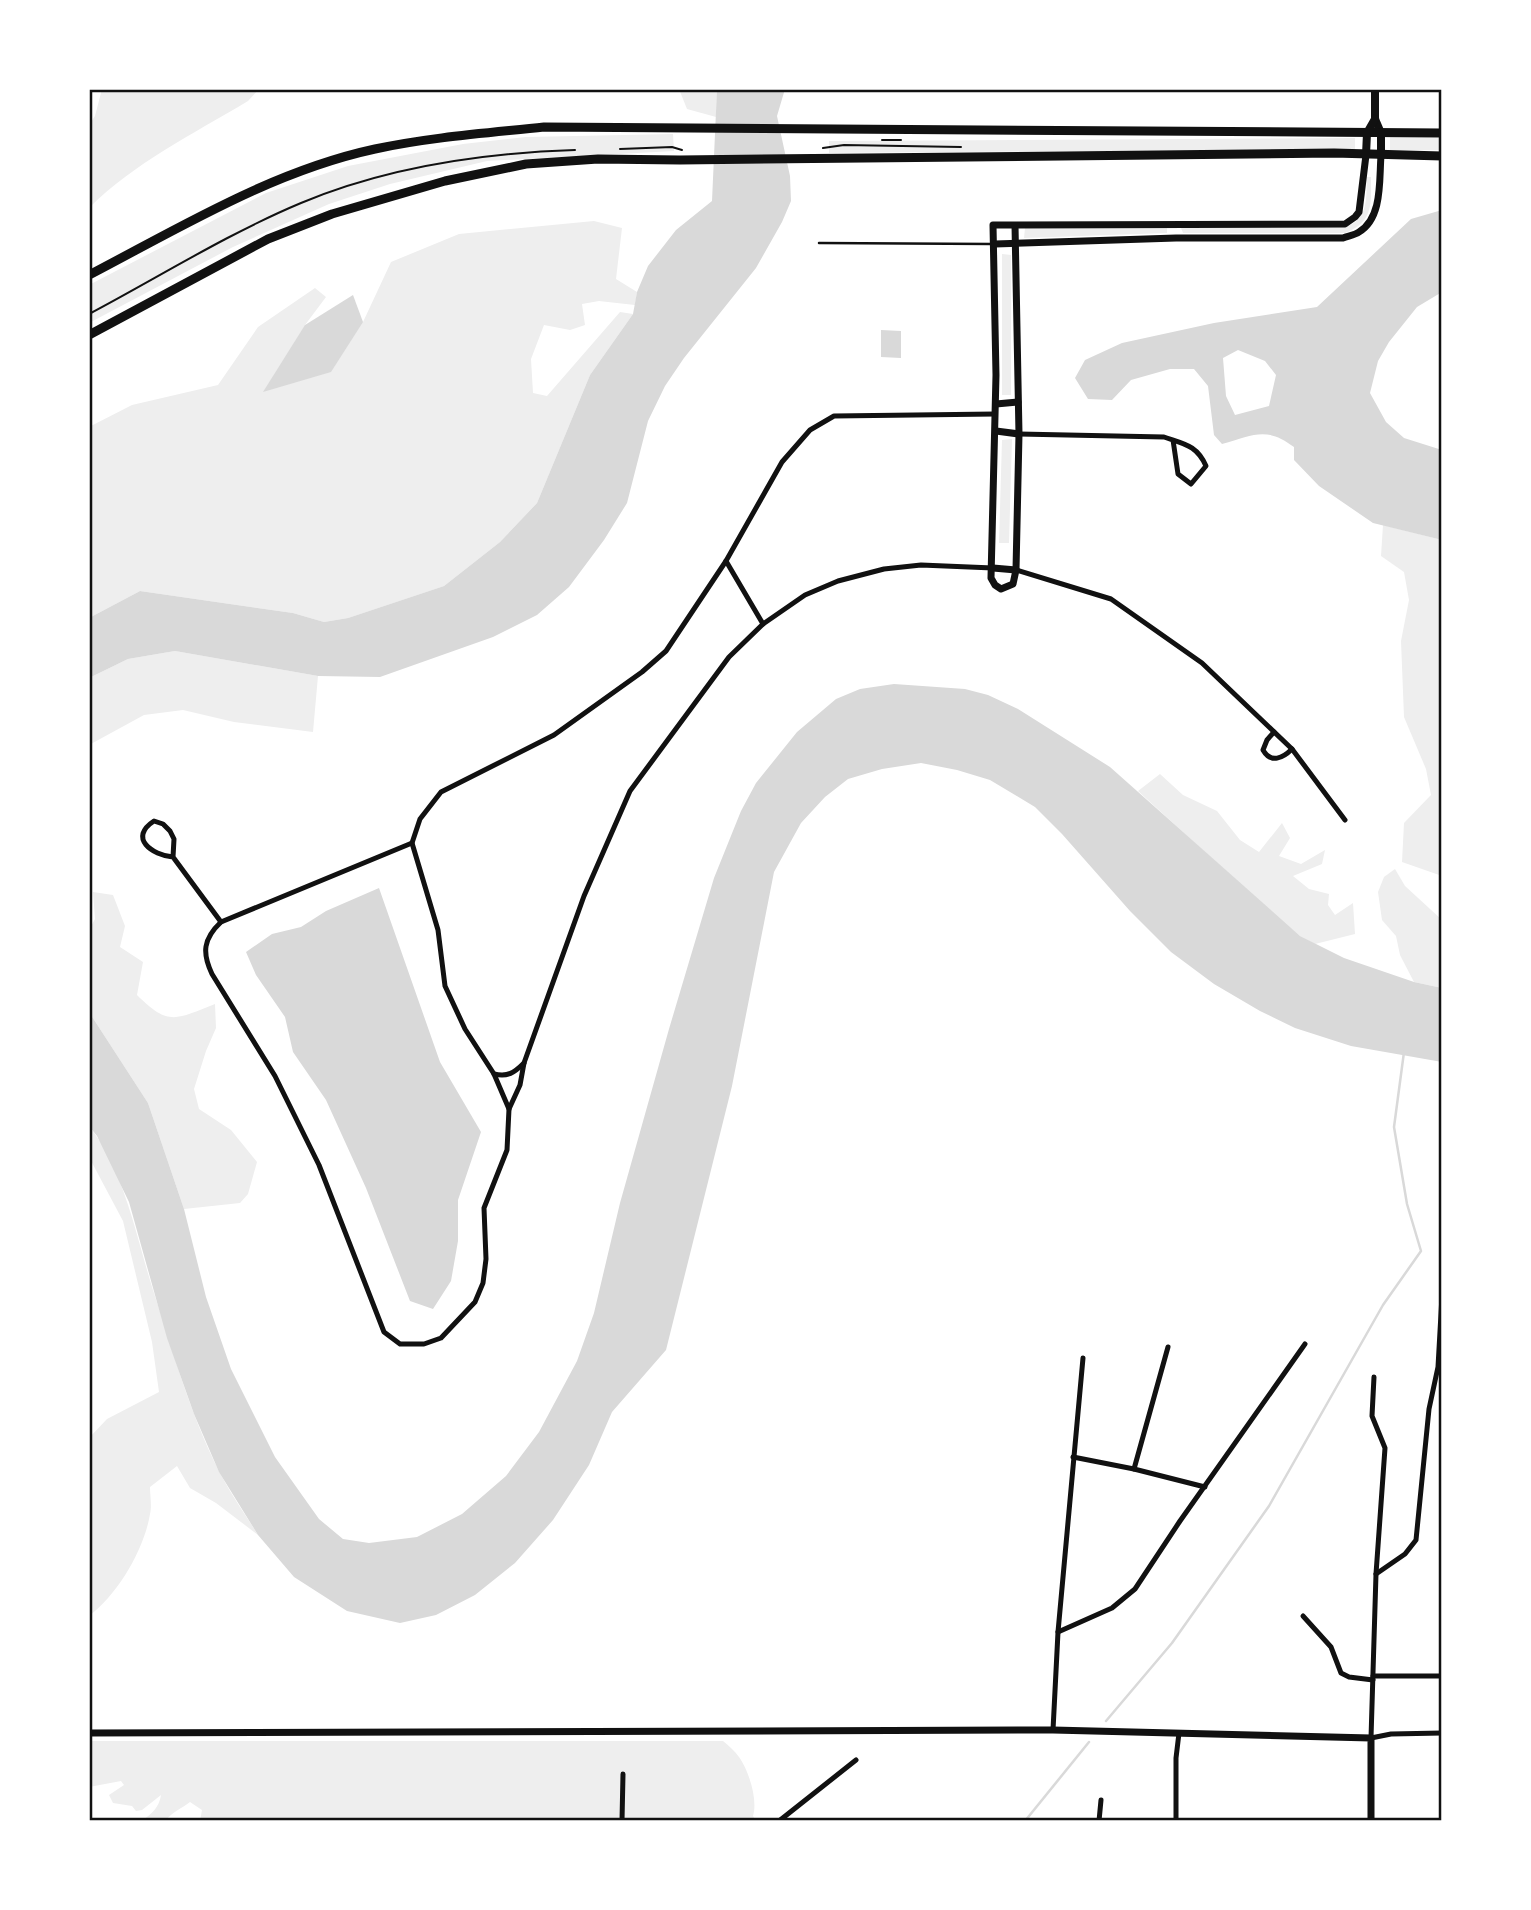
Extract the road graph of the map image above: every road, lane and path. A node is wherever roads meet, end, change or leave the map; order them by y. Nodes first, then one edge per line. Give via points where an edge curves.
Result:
1 (1375, 89) edge
2 (1375, 119) junction
3 (1367, 132) junction
4 (1381, 133) junction
5 (1442, 133) edge
6 (632, 149) dead end
7 (1366, 155) junction
8 (681, 156) junction
9 (1381, 156) junction
10 (1442, 156) edge
11 (1174, 224) junction
12 (1015, 225) junction
13 (1176, 238) junction
14 (819, 243) dead end
15 (1015, 243) junction
16 (995, 244) junction
17 (89, 275) edge
18 (89, 335) edge
19 (1018, 402) junction
20 (996, 404) junction
21 (995, 414) junction
22 (996, 431) junction
23 (1019, 434) junction
24 (1173, 440) junction
25 (726, 561) junction
26 (993, 568) junction
27 (1016, 570) junction
28 (763, 624) junction
29 (1274, 732) junction
30 (1292, 749) junction
31 (1345, 820) dead end
32 (412, 843) junction
33 (173, 857) junction
34 (221, 922) junction
35 (524, 1063) junction
36 (494, 1074) junction
37 (509, 1109) junction
38 (1442, 1296) edge
39 (1305, 1344) dead end
40 (1168, 1347) dead end
41 (1083, 1358) dead end
42 (1440, 1367) edge
43 (1374, 1377) dead end
44 (1073, 1457) junction
45 (1134, 1469) junction
46 (1205, 1487) junction
47 (1377, 1574) junction
48 (1303, 1616) dead end
49 (1058, 1632) junction
50 (1442, 1676) edge
51 (1373, 1678) junction
52 (1053, 1730) junction
53 (89, 1733) edge
54 (1179, 1733) junction
55 (1442, 1733) edge
56 (1371, 1738) junction
57 (856, 1760) dead end
58 (623, 1774) dead end
59 (1101, 1800) dead end
60 (622, 1821) edge
61 (779, 1821) edge
62 (1098, 1821) edge
63 (1176, 1821) edge
64 (1371, 1821) edge

1 - 2 main road
2 - 3 main road
2 - 4 main road
3 - 4 main road
3 - 7 main road
3 - 17 main road via 544,127 439,138 374,150 249,191
4 - 5 main road
4 - 9 main road
6 - 8 path via 682,148
7 - 8 main road
7 - 9 main road
7 - 11 street via 1359,212 1345,224
8 - 18 main road via 526,164 355,207 268,239
9 - 10 main road
9 - 13 street via 1376,208 1359,232 1343,237
11 - 12 street
11 - 13 street
12 - 15 street
12 - 16 street via 993,226
13 - 15 street
14 - 16 lane
15 - 16 street
15 - 19 street
16 - 20 street
19 - 20 street
19 - 23 street
20 - 21 street
21 - 22 street
21 - 25 street via 834,416 810,430 782,462
22 - 23 street
22 - 26 street
23 - 24 street
23 - 27 street
24 - 24 street via 1200,452 1206,466 1191,484 1178,474
25 - 28 street
25 - 32 street via 666,651 554,735 441,792 420,819
26 - 27 street
26 - 27 street via 991,578 1000,589 1013,584
26 - 28 street via 921,565 884,569 805,595
27 - 29 street via 1111,599 1202,663
28 - 35 street via 729,657 630,791 584,897
29 - 30 street
29 - 30 street via 1267,740 1266,755 1279,758
30 - 31 street
32 - 34 street
32 - 36 street via 438,930 445,986
33 - 33 street via 150,851 145,844 145,829 154,821 170,831
33 - 34 street
34 - 37 street via 210,932 204,957 275,1076 319,1165 384,1332 400,1344 441,1338 475,1302 486,1259 484,1208 507,1150
35 - 36 street via 510,1074
35 - 37 street
36 - 37 street
38 - 42 street
39 - 46 street
40 - 45 street
41 - 44 street
42 - 47 street via 1429,1409 1416,1540
43 - 47 street via 1372,1416 1385,1448
44 - 45 street
44 - 49 street
45 - 46 street
46 - 49 street via 1135,1589 1112,1608
47 - 51 street
48 - 51 street via 1331,1647 1341,1673 1349,1678
49 - 52 street
50 - 51 street
51 - 56 street
52 - 53 street
52 - 54 street
54 - 56 street
54 - 63 street
55 - 56 street
56 - 64 street
57 - 61 street
58 - 60 street
59 - 62 street

